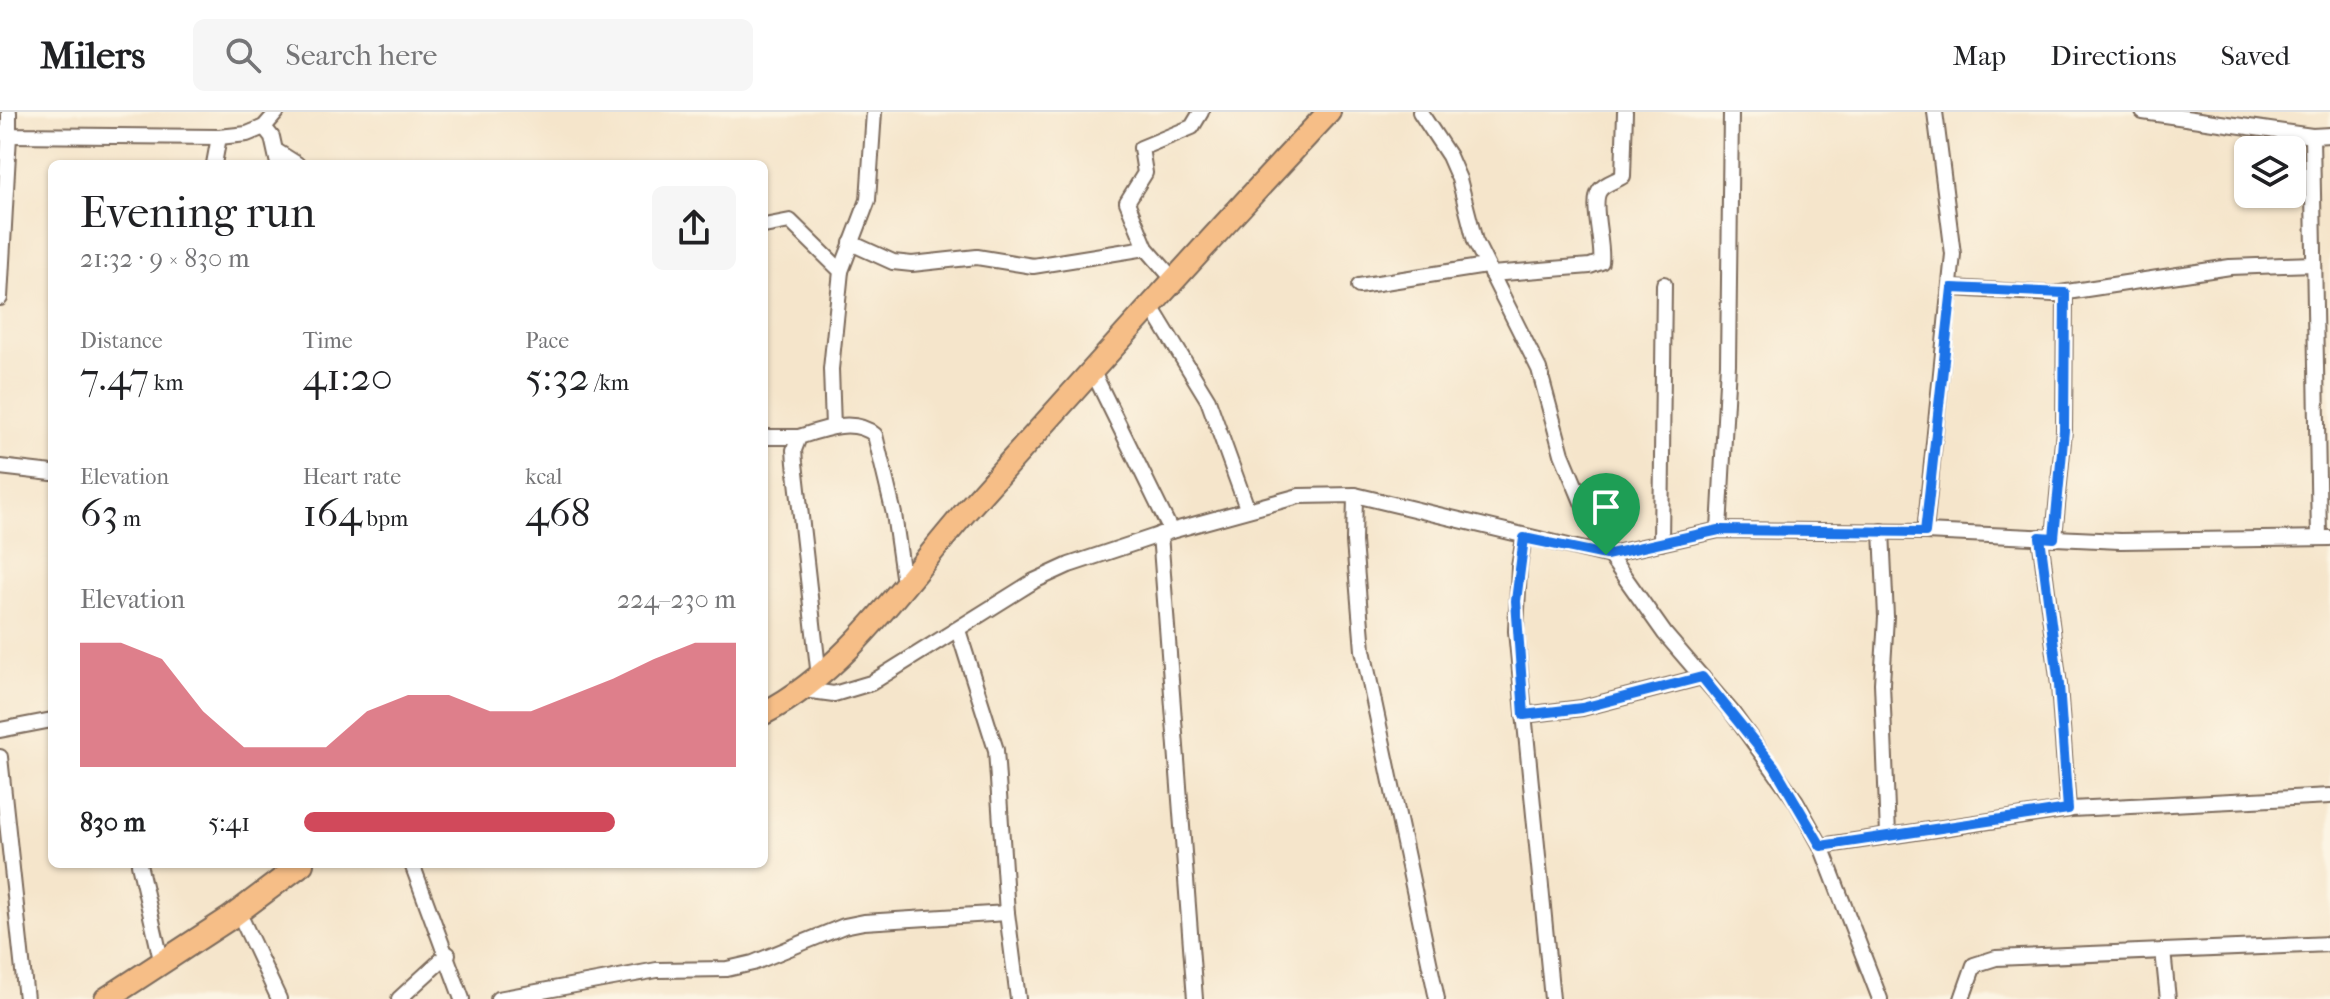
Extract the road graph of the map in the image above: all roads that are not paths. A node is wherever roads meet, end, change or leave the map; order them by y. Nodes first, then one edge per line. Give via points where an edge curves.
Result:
1 (9, 112) edge
2 (277, 112) edge
3 (874, 112) edge
4 (1201, 112) edge
5 (1329, 112) edge
6 (1420, 112) edge
7 (1625, 112) edge
8 (1731, 112) edge
9 (1935, 112) edge
10 (2143, 112) edge
11 (264, 127) junction
12 (5, 134) edge
13 (2330, 135) edge
14 (2312, 136) junction
15 (219, 137) junction
16 (278, 158) edge
17 (215, 160) edge
18 (768, 225) edge
19 (851, 243) junction
20 (1146, 248) junction
21 (2314, 264) junction
22 (1488, 270) junction
23 (841, 271) junction
24 (1173, 279) junction
25 (1664, 284) dead end
26 (1359, 286) dead end
27 (1952, 288) junction
28 (2065, 293) junction
29 (0, 298) edge
30 (1150, 305) junction
31 (1093, 372) junction
32 (833, 427) junction
33 (768, 437) edge
34 (799, 437) junction
35 (0, 467) edge
36 (48, 473) edge
37 (1355, 495) junction
38 (1247, 508) junction
39 (1719, 530) junction
40 (1882, 531) junction
41 (1165, 532) junction
42 (1925, 532) junction
43 (1524, 538) junction
44 (2047, 538) junction
45 (2324, 538) edge
46 (1661, 543) junction
47 (1606, 555) junction
48 (904, 583) junction
49 (958, 630) junction
50 (1702, 677) junction
51 (812, 683) junction
52 (768, 710) edge
53 (1524, 715) junction
54 (48, 721) edge
55 (0, 730) edge
56 (0, 757) edge
57 (2330, 796) edge
58 (2068, 809) junction
59 (1888, 835) junction
60 (4, 836) edge
61 (1821, 846) junction
62 (140, 868) edge
63 (296, 868) edge
64 (315, 868) edge
65 (414, 868) edge
66 (1007, 913) junction
67 (243, 922) junction
68 (2330, 944) edge
69 (2163, 951) junction
70 (448, 954) junction
71 (162, 964) junction
72 (26, 999) edge
73 (106, 999) edge
74 (125, 999) edge
75 (279, 999) edge
76 (399, 999) edge
77 (462, 999) edge
78 (498, 999) edge
79 (1018, 999) edge
80 (1195, 999) edge
81 (1437, 999) edge
82 (1552, 999) edge
83 (1880, 999) edge
84 (1962, 999) edge
85 (2168, 999) edge

1 - 12 street
2 - 11 street
3 - 19 street via 872,179
4 - 20 street via 1192,127 1141,148 1145,173 1127,202
5 - 24 main road
6 - 22 street via 1459,179
7 - 22 street via 1623,176 1600,189 1596,199 1601,262
8 - 39 street via 1728,364
9 - 27 street via 1951,232
10 - 14 street
11 - 15 street
11 - 16 street
12 - 15 street
12 - 29 street
13 - 14 street
14 - 21 street
15 - 17 street
18 - 23 street via 790,221
19 - 20 street via 893,262 912,264 977,257 1033,266
19 - 23 street
20 - 24 street
21 - 28 street via 2230,267
21 - 45 street
22 - 26 street
22 - 47 street via 1539,369 1573,485
23 - 32 street via 831,369
24 - 30 main road
25 - 46 street
27 - 28 street
27 - 42 street
28 - 44 street via 2064,430
30 - 31 main road
30 - 38 street via 1208,400
31 - 41 street
31 - 48 main road
32 - 34 street
32 - 48 street via 858,426 875,435
33 - 34 street
34 - 51 street via 794,450
35 - 36 street
37 - 38 street via 1299,496
37 - 43 street
37 - 81 street via 1365,665
38 - 41 street
39 - 40 street
39 - 46 street
40 - 42 street
40 - 59 street
41 - 49 street via 1034,581
41 - 80 street
42 - 44 street
43 - 47 street
43 - 53 street via 1516,601
44 - 45 street
44 - 58 street
46 - 47 street
47 - 50 street
48 - 51 main road
49 - 51 street via 871,683 834,694
49 - 66 street via 996,750
50 - 53 street via 1582,708
50 - 61 street via 1774,766
51 - 52 main road
53 - 82 street
54 - 55 street
56 - 60 street
57 - 58 street
58 - 59 street
59 - 61 street
60 - 72 street
61 - 83 street
62 - 71 street
63 - 71 main road
64 - 67 main road
65 - 70 street
66 - 78 street via 864,922 727,969 657,970
66 - 79 street
67 - 74 main road
67 - 75 street
68 - 69 street
69 - 84 street via 1984,959 1968,973
69 - 85 street
70 - 76 street
70 - 77 street
71 - 73 main road

